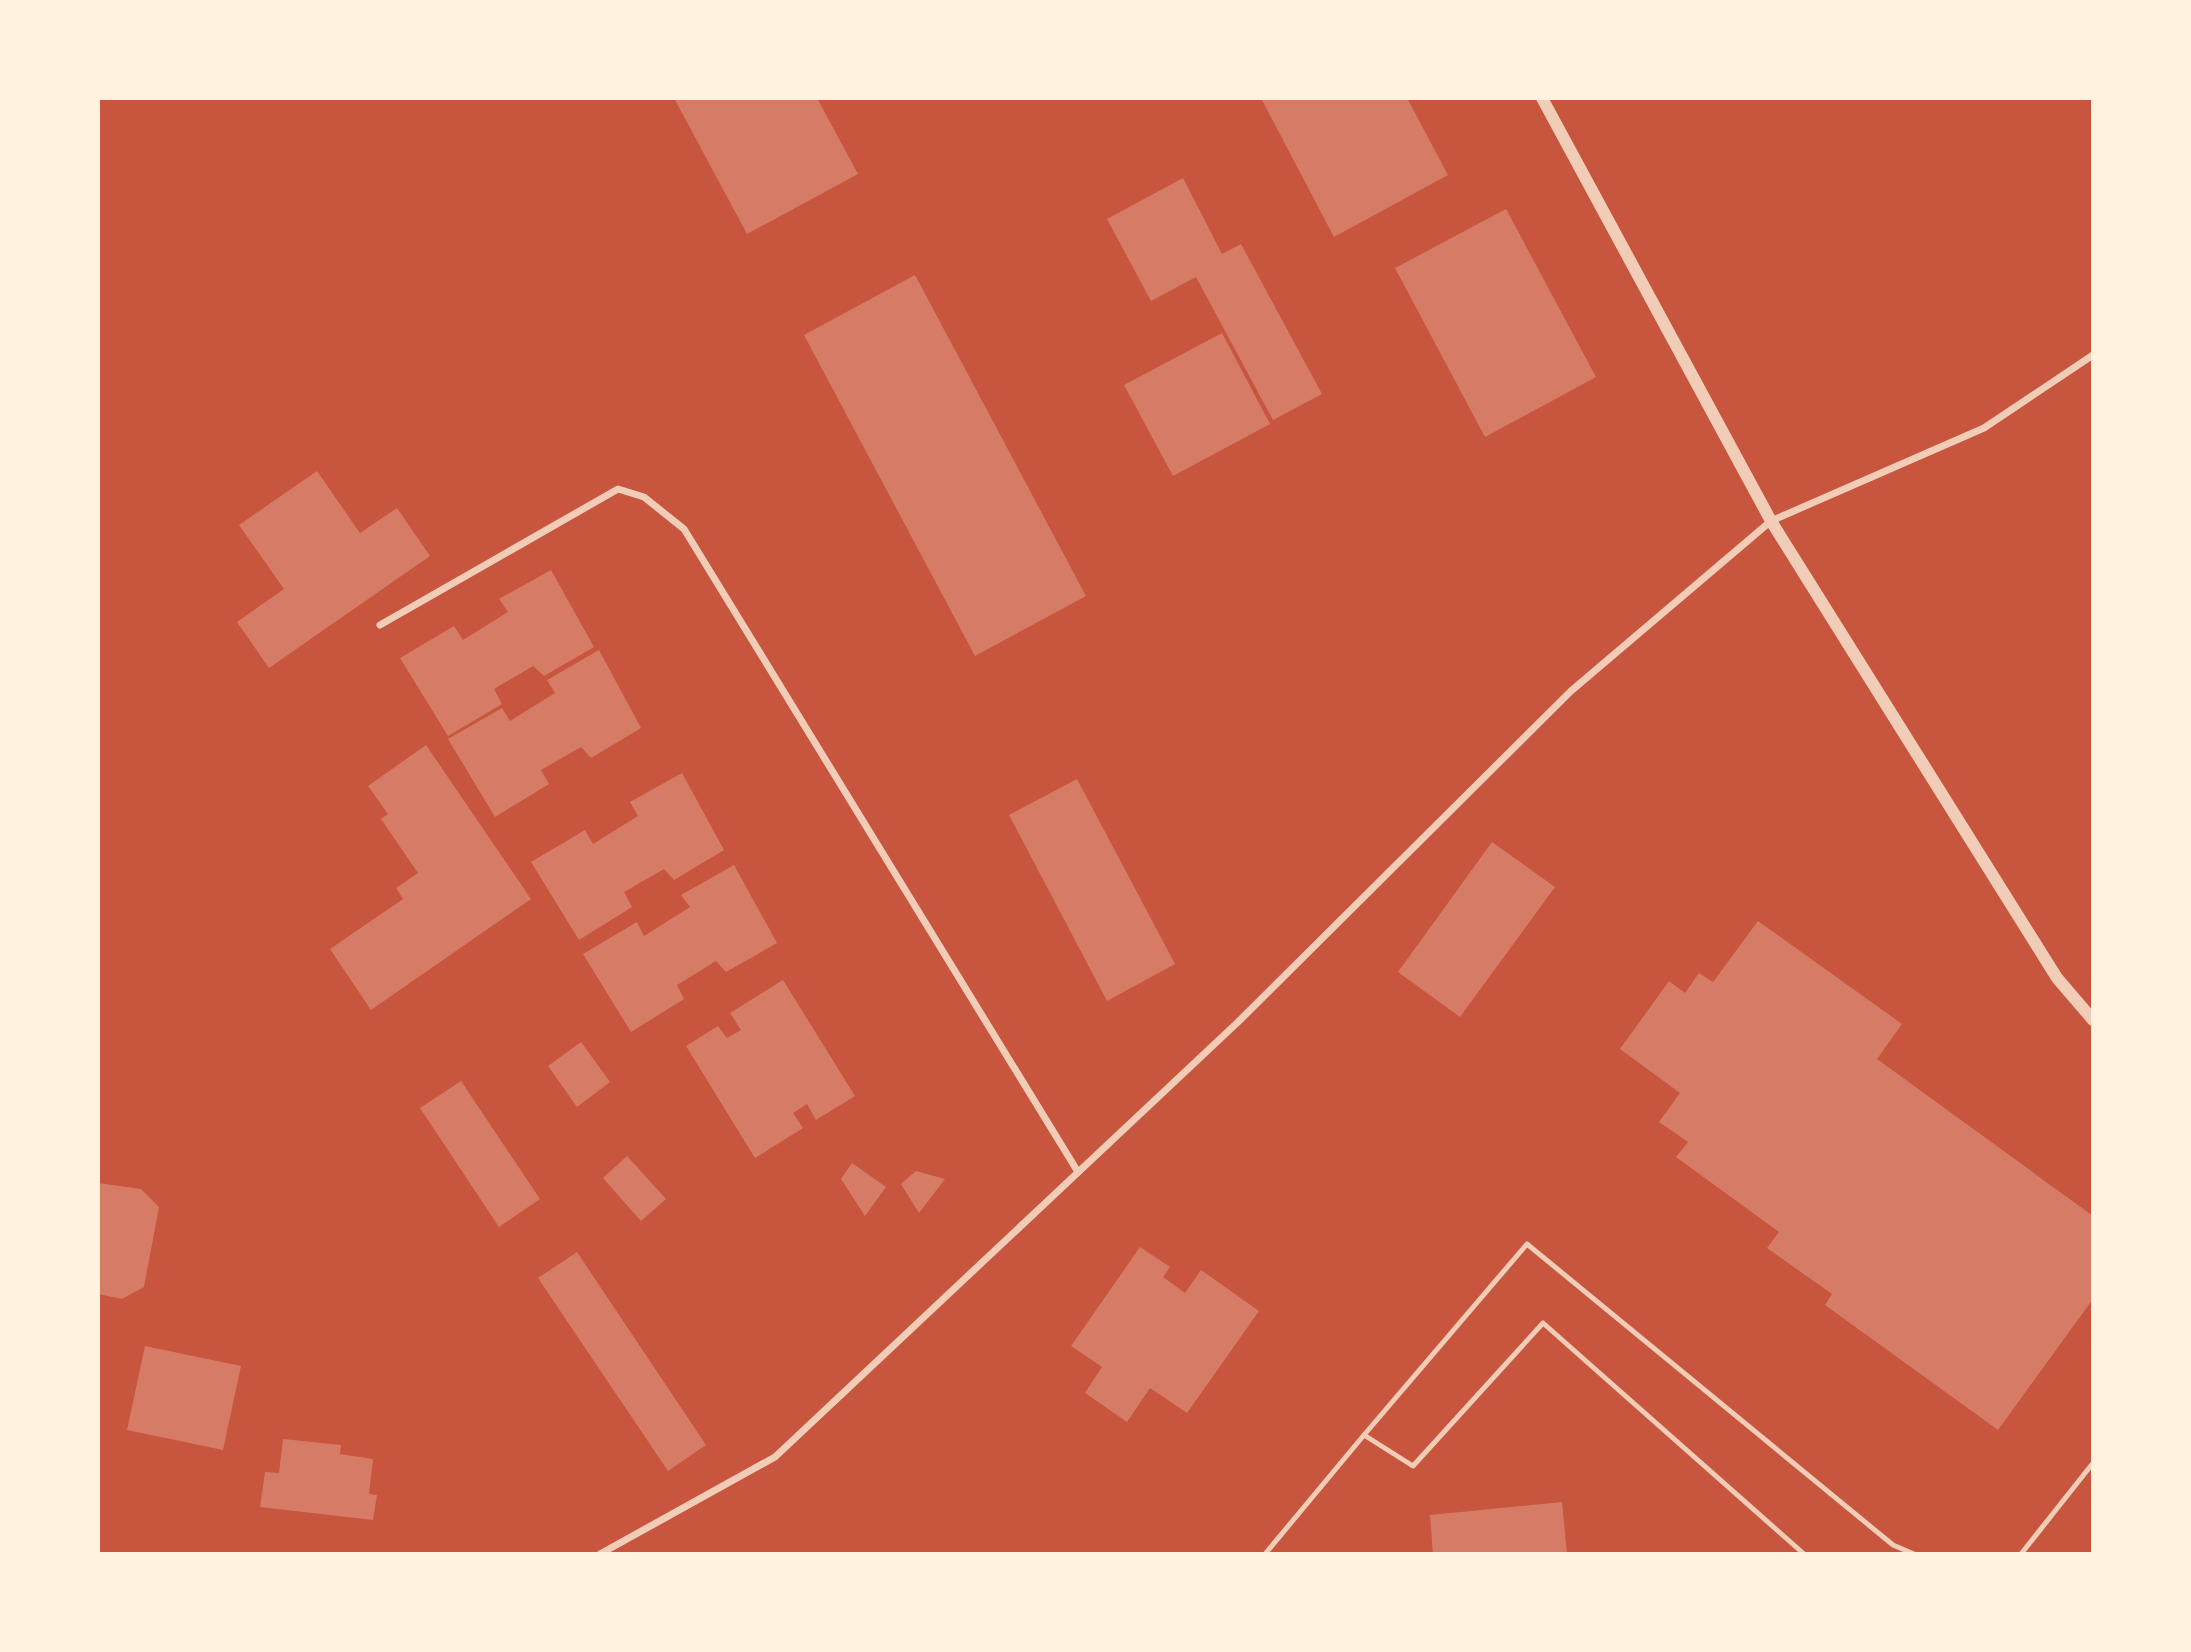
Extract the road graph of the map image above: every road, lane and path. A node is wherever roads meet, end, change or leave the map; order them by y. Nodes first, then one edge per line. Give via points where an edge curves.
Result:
1 (1542, 98) edge
2 (2093, 355) edge
3 (1771, 522) junction
4 (380, 625) dead end
5 (2093, 1020) edge
6 (1078, 1172) junction
7 (1364, 1435) junction
8 (2093, 1463) edge
9 (600, 1554) edge
10 (1265, 1554) edge
11 (1804, 1554) edge
12 (1914, 1554) edge
13 (2021, 1554) edge

1 - 3 street
2 - 3 street via 1984,428
3 - 5 street via 2057,978
3 - 6 street via 1570,691 1238,1022
4 - 6 street via 618,489 644,497 684,529
6 - 9 street via 775,1457
7 - 10 lane
7 - 11 lane via 1412,1466 1543,1323
7 - 12 lane via 1527,1244 1893,1545
8 - 13 lane

